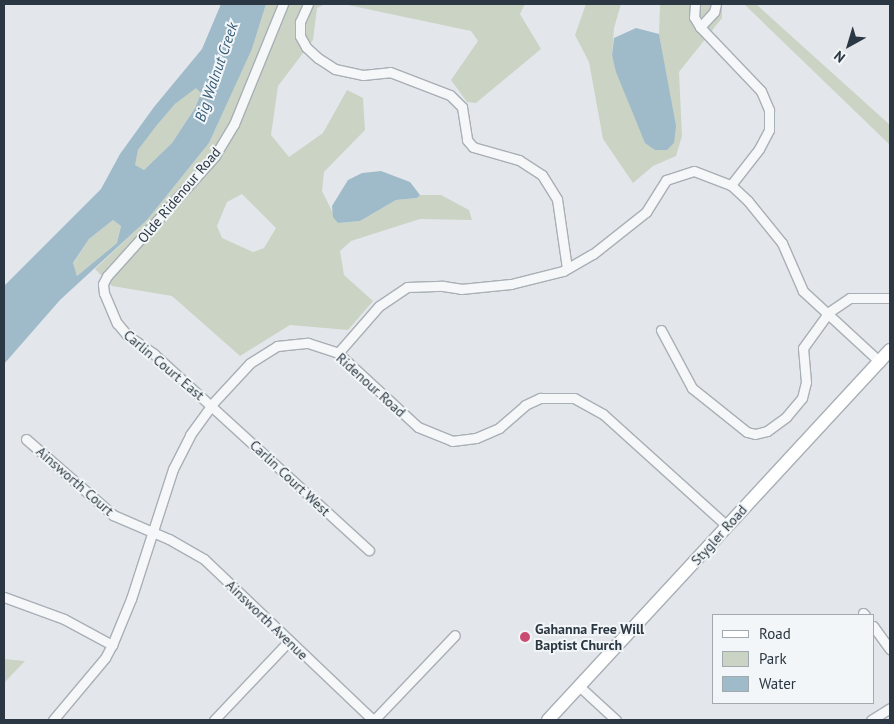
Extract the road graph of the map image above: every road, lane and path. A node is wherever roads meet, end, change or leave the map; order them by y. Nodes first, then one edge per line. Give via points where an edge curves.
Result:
1 (283, 4) edge
2 (308, 4) edge
3 (695, 4) edge
4 (716, 4) edge
5 (700, 27) junction
6 (731, 185) junction
7 (567, 268) junction
8 (890, 298) edge
9 (826, 314) junction
10 (117, 323) joint
11 (661, 330) dead end
12 (890, 350) edge
13 (338, 353) junction
14 (880, 362) junction
15 (212, 406) junction
16 (26, 439) dead end
17 (727, 526) junction
18 (152, 533) junction
19 (369, 550) dead end
20 (4, 597) edge
21 (874, 627) edge
22 (455, 635) dead end
23 (289, 641) junction
24 (112, 645) junction
25 (890, 649) edge
26 (579, 686) junction
27 (890, 708) edge
28 (53, 720) edge
29 (214, 720) edge
30 (374, 720) edge
31 (548, 720) edge
32 (616, 720) edge
33 (871, 720) edge

1 - 10 street, Olde Ridenour Road via 234,124 215,156 107,276 103,284 104,293
2 - 7 street via 300,22 300,36 318,58 335,69 363,75 390,72 450,95 462,107 467,140 473,147 519,160 542,176 557,199
3 - 5 street via 694,17
4 - 5 street via 714,12
5 - 6 street via 761,90 770,110 766,136
6 - 7 street via 694,171 666,180 646,212 593,254
6 - 9 street via 748,200 782,243 803,290
7 - 13 street via 511,284 470,288 407,287 379,306
8 - 9 street via 850,298
9 - 11 street via 803,348 806,382 802,398 786,417 767,431 755,434 747,432 692,388
9 - 14 street
10 - 15 street, Carlin Court East
12 - 14 main road, Stygler Road
13 - 15 street, Ridenour Road via 308,343 277,346 250,363
13 - 17 street, Ridenour Road via 418,428 452,441 483,436 540,398 558,396 590,405
14 - 17 main road, Stygler Road
15 - 18 street, Ridenour Road via 190,435 173,469
15 - 19 street, Carlin Court West
16 - 18 street, Ainsworth Court via 113,516
17 - 26 main road, Stygler Road
18 - 23 street, Ainsworth Avenue via 204,559
18 - 24 street, Ridenour Road
20 - 24 street via 64,618
21 - 25 street
22 - 30 street
23 - 29 street
23 - 30 street, Ainsworth Avenue
24 - 28 street, Ridenour Road via 100,665
26 - 31 main road, Stygler Road
26 - 32 street
27 - 33 street

